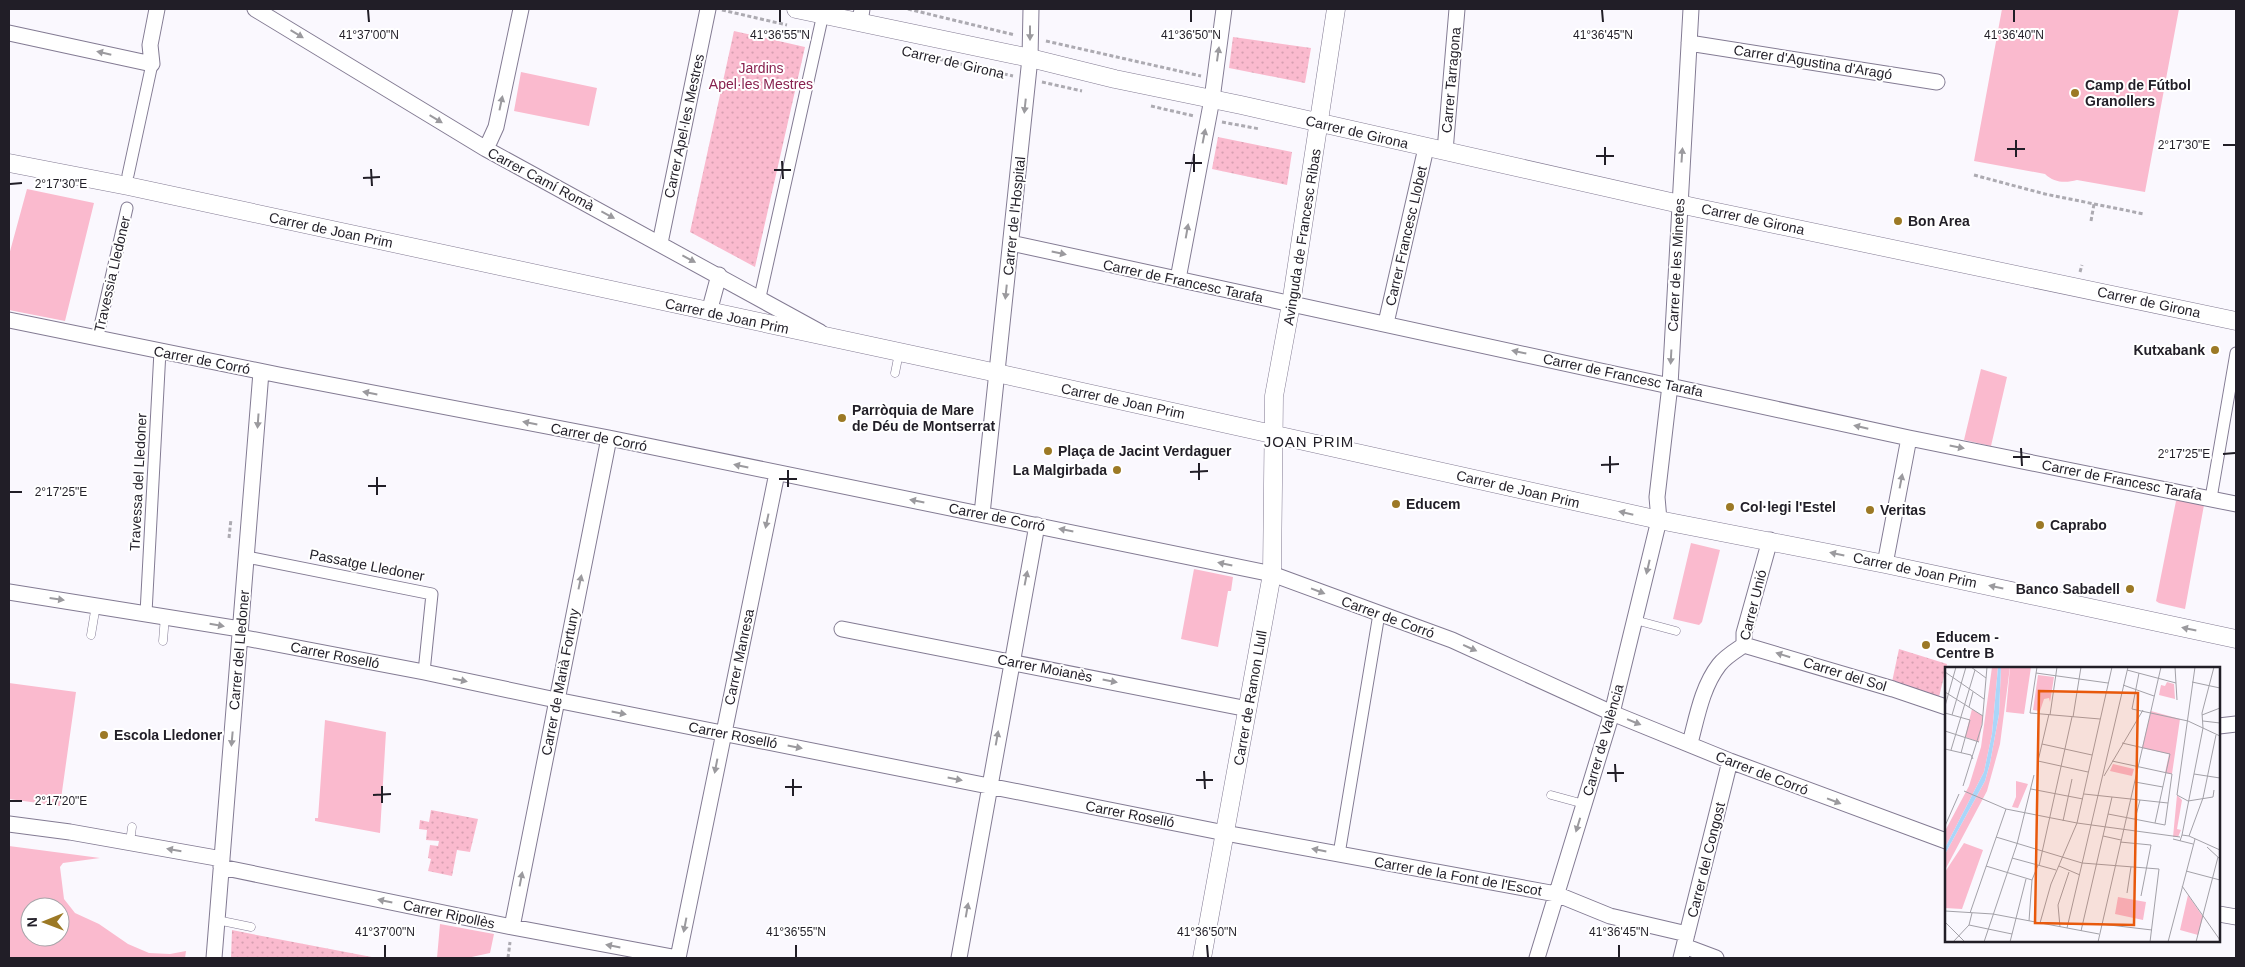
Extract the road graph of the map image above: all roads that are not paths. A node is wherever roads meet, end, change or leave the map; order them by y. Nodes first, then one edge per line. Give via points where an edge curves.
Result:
1 (157, 9) edge
2 (256, 9) edge
3 (521, 9) edge
4 (714, 9) edge
5 (796, 9) edge
6 (1031, 9) edge
7 (1336, 9) edge
8 (1457, 9) edge
9 (1691, 9) edge
10 (1220, 10) edge
11 (823, 14) junction
12 (861, 15) edge
13 (9, 34) edge
14 (1689, 43) junction
15 (1030, 58) junction
16 (152, 64) junction
17 (1937, 82) dead end
18 (1212, 99) junction
19 (1320, 123) junction
20 (1426, 148) junction
21 (486, 149) junction
22 (1446, 152) junction
23 (9, 163) edge
24 (128, 175) dead end
25 (1679, 203) junction
26 (127, 208) dead end
27 (660, 243) junction
28 (1011, 243) junction
29 (719, 275) junction
30 (1178, 280) junction
31 (760, 297) junction
32 (1291, 304) junction
33 (709, 312) junction
34 (9, 320) edge
35 (2236, 321) edge
36 (1386, 323) junction
37 (97, 339) junction
38 (832, 339) junction
39 (160, 352) junction
40 (899, 352) junction
41 (2236, 354) edge
42 (261, 372) junction
43 (895, 373) dead end
44 (998, 373) junction
45 (1670, 385) junction
46 (1275, 435) junction
47 (609, 438) junction
48 (1909, 438) junction
49 (777, 473) junction
50 (2211, 498) junction
51 (2236, 504) edge
52 (982, 514) junction
53 (1659, 520) junction
54 (1036, 525) junction
55 (1770, 540) junction
56 (247, 558) junction
57 (1885, 564) junction
58 (1272, 574) junction
59 (9, 592) edge
60 (96, 605) junction
61 (146, 614) junction
62 (1380, 614) junction
63 (165, 616) junction
64 (1635, 620) junction
65 (842, 629) dead end
66 (1676, 631) dead end
67 (240, 633) junction
68 (91, 635) dead end
69 (2236, 639) edge
70 (163, 641) dead end
71 (1744, 645) junction
72 (1011, 661) junction
73 (424, 672) junction
74 (556, 700) junction
75 (1945, 707) edge
76 (1248, 709) junction
77 (1612, 713) junction
78 (2236, 724) edge
79 (2220, 726) edge
80 (723, 733) junction
81 (1690, 743) junction
82 (1730, 761) junction
83 (989, 786) junction
84 (1550, 795) dead end
85 (1584, 804) junction
86 (9, 824) edge
87 (132, 827) dead end
88 (1225, 833) junction
89 (1945, 841) edge
90 (130, 842) junction
91 (1339, 854) junction
92 (221, 863) junction
93 (1556, 894) junction
94 (2220, 914) edge
95 (2236, 917) edge
96 (217, 920) junction
97 (251, 927) dead end
98 (512, 927) junction
99 (1684, 946) edge
100 (214, 958) edge
101 (678, 958) edge
102 (959, 958) edge
103 (1202, 958) edge
104 (1537, 958) edge
105 (1716, 958) edge

1 - 16 street via 150,45
2 -> 21 street, Carrer Camí Romà
21 -> 3 street via 496,127
4 - 27 street, Carrer Apel·les Mestres
5 - 11 street, Carrer de Girona
6 -> 15 street, Carrer de l'Hospital
7 - 19 street, Avinguda de Francesc Ribas
8 - 22 street, Carrer Tarragona
9 - 14 street, Carrer de les Minetes
18 -> 10 street
11 - 12 street, Carrer de Girona
11 - 31 street
12 - 15 street, Carrer de Girona
16 -> 13 street
14 - 17 street, Carrer d'Agustina d'Aragó
25 -> 14 street, Carrer de les Minetes
15 - 18 street, Carrer de Girona
15 -> 28 street, Carrer de l'Hospital
16 - 24 street
18 - 19 street, Carrer de Girona
30 -> 18 street
19 - 20 street, Carrer de Girona
19 - 32 street, Avinguda de Francesc Ribas
20 - 22 street, Carrer de Girona
20 - 36 street, Carrer Francesc Llobet
21 -> 27 street, Carrer Camí Romà
22 - 25 street, Carrer de Girona
23 - 33 street, Carrer de Joan Prim
25 - 35 street, Carrer de Girona
25 -> 45 street, Carrer de les Minetes
26 - 37 street, Travessia Lledoner
27 -> 29 street, Carrer Camí Romà
28 -> 30 street, Carrer de Francesc Tarafa
28 -> 44 street, Carrer de l'Hospital
29 - 31 street, Carrer Camí Romà
29 - 33 street
30 - 32 street, Carrer de Francesc Tarafa
31 - 38 street, Carrer Camí Romà
32 - 36 street, Carrer de Francesc Tarafa
32 - 46 street, Avinguda de Francesc Ribas via 1274,396
33 - 38 street, Carrer de Joan Prim
34 - 37 street, Carrer de Corró
45 -> 36 street, Carrer de Francesc Tarafa
37 - 39 street, Carrer de Corró
38 - 40 street, Carrer de Joan Prim
39 - 42 street, Carrer de Corró
39 - 61 street, Travessa del Lledoner
40 - 43 lane
40 - 44 street, Carrer de Joan Prim
41 - 50 street
47 -> 42 street, Carrer de Corró
42 -> 56 street, Carrer del Lledoner
44 - 46 street, Carrer de Joan Prim
44 - 52 street, Carrer de l'Hospital
48 -> 45 street, Carrer de Francesc Tarafa
45 - 53 street, Carrer de les Minetes via 1657,497
53 -> 46 street, Carrer de Joan Prim
46 - 58 street, Carrer de Ramon Llull
49 -> 47 street, Carrer de Corró
74 -> 47 street, Carrer de Marià Fortuny
48 -> 50 street, Carrer de Francesc Tarafa
57 -> 48 street
52 -> 49 street, Carrer de Corró
49 -> 80 street, Carrer Manresa
50 - 51 street, Carrer de Francesc Tarafa
52 - 54 street, Carrer de Corró
53 - 55 street, Carrer de Joan Prim
53 -> 64 street, Carrer de València
58 -> 54 street, Carrer de Corró
72 -> 54 street
57 -> 55 street, Carrer de Joan Prim
55 - 71 street, Carrer Unió via 1744,633
56 - 67 street, Carrer del Lledoner
56 - 73 street, Passatge Lledoner via 432,594
69 -> 57 street, Carrer de Joan Prim
58 -> 62 street, Carrer de Corró
58 - 76 street, Carrer de Ramon Llull
59 -> 60 street, Carrer Roselló
60 - 61 street, Carrer Roselló
60 - 68 lane
61 - 63 street, Carrer Roselló
62 -> 77 street, Carrer de Corró via 1452,640
62 - 91 street
63 -> 67 street, Carrer Roselló
63 - 70 lane
64 - 66 lane
64 - 77 street, Carrer de València
65 - 72 street, Carrer Moianès
67 - 73 street, Carrer Roselló
67 -> 92 street, Carrer del Lledoner
75 -> 71 street, Carrer del Sol
71 - 81 street, Carrer Unió via 1719,664 1712,676 1699,707
72 -> 76 street, Carrer Moianès
83 -> 72 street
73 -> 74 street, Carrer Roselló
74 -> 80 street, Carrer Roselló
98 -> 74 street, Carrer de Marià Fortuny
76 - 88 street, Carrer de Ramon Llull
77 -> 81 street, Carrer de Corró
77 - 85 street, Carrer de València
78 - 79 street
80 -> 83 street, Carrer Roselló
80 -> 101 street, Carrer Manresa
81 - 82 street, Carrer de Corró
82 -> 89 street, Carrer de Corró
82 - 99 street, Carrer del Congost
83 - 88 street, Carrer Roselló
102 -> 83 street
84 - 85 lane
85 -> 93 street, Carrer de València
86 - 90 street, Carrer Ripollès
87 - 90 lane
91 -> 88 street, Carrer de la Font de l'Escot
88 - 103 street, Carrer de Ramon Llull
92 -> 90 street, Carrer Ripollès
91 - 93 street, Carrer de la Font de l'Escot
92 - 96 street, Carrer del Lledoner
98 -> 92 street, Carrer Ripollès
93 - 99 street, Carrer de la Font de l'Escot
93 - 104 street, Carrer de València
94 - 95 street
96 - 97 lane
96 - 100 street, Carrer del Lledoner
101 -> 98 street, Carrer Ripollès
99 - 105 street, Carrer de la Font de l'Escot

